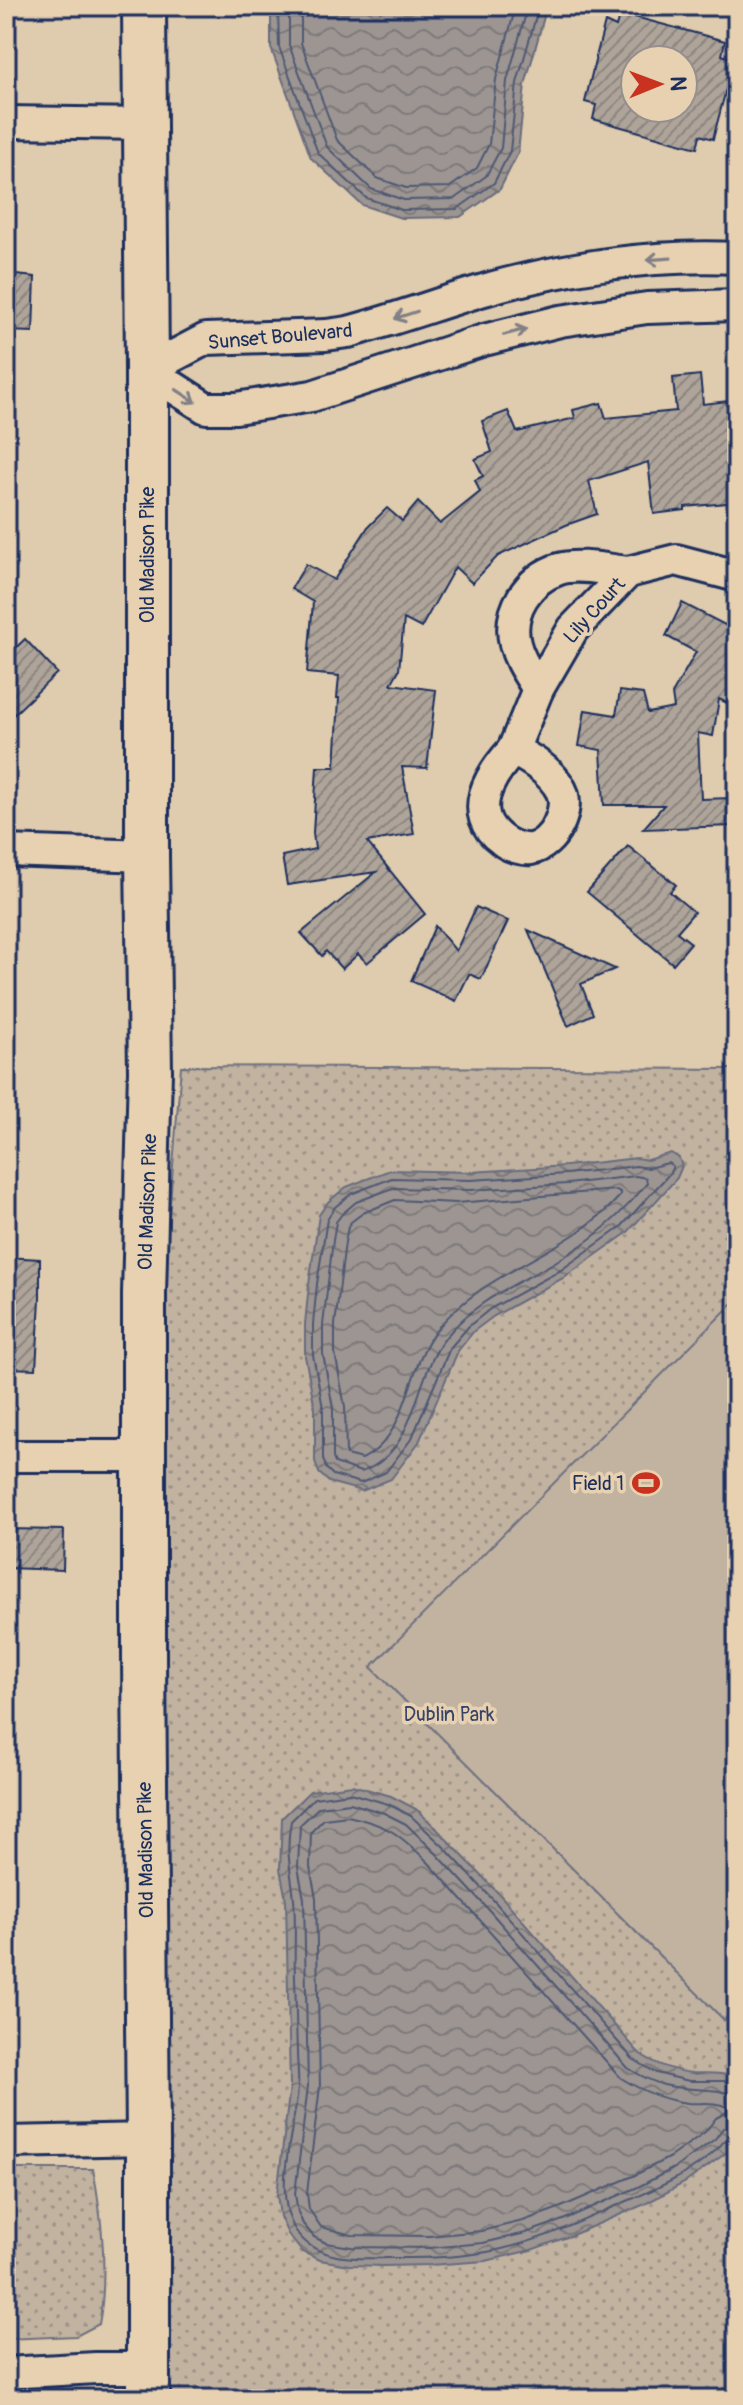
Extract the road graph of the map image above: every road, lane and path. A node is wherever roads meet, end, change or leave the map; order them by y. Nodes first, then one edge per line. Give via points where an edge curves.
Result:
1 (144, 6) edge
2 (6, 122) edge
3 (145, 124) junction
4 (737, 258) edge
5 (737, 305) edge
6 (147, 370) junction
7 (628, 572) junction
8 (737, 576) edge
9 (538, 689) junction
10 (513, 750) dead end
11 (6, 851) edge
12 (147, 856) junction
13 (6, 1456) edge
14 (144, 1456) junction
15 (148, 2139) junction
16 (6, 2142) edge
17 (6, 2373) edge
18 (148, 2384) edge

1 - 3 main road, Old Madison Pike
2 - 3 street
3 - 6 main road, Old Madison Pike
4 -> 6 street, Sunset Boulevard via 588,266 492,288 348,332 206,339
6 -> 5 street via 206,408 236,408 312,396 560,321 647,308
6 - 12 main road, Old Madison Pike
7 - 8 street, Lily Court via 676,560
7 - 9 street, Lily Court via 573,629
7 - 9 street via 561,568 523,594 514,642
9 - 10 street, Lily Court
11 - 12 street
12 - 14 main road, Old Madison Pike via 150,1071
13 - 14 street
14 - 15 main road, Old Madison Pike
15 - 16 street
15 - 18 main road, Old Madison Pike
17 - 18 street via 96,2368

